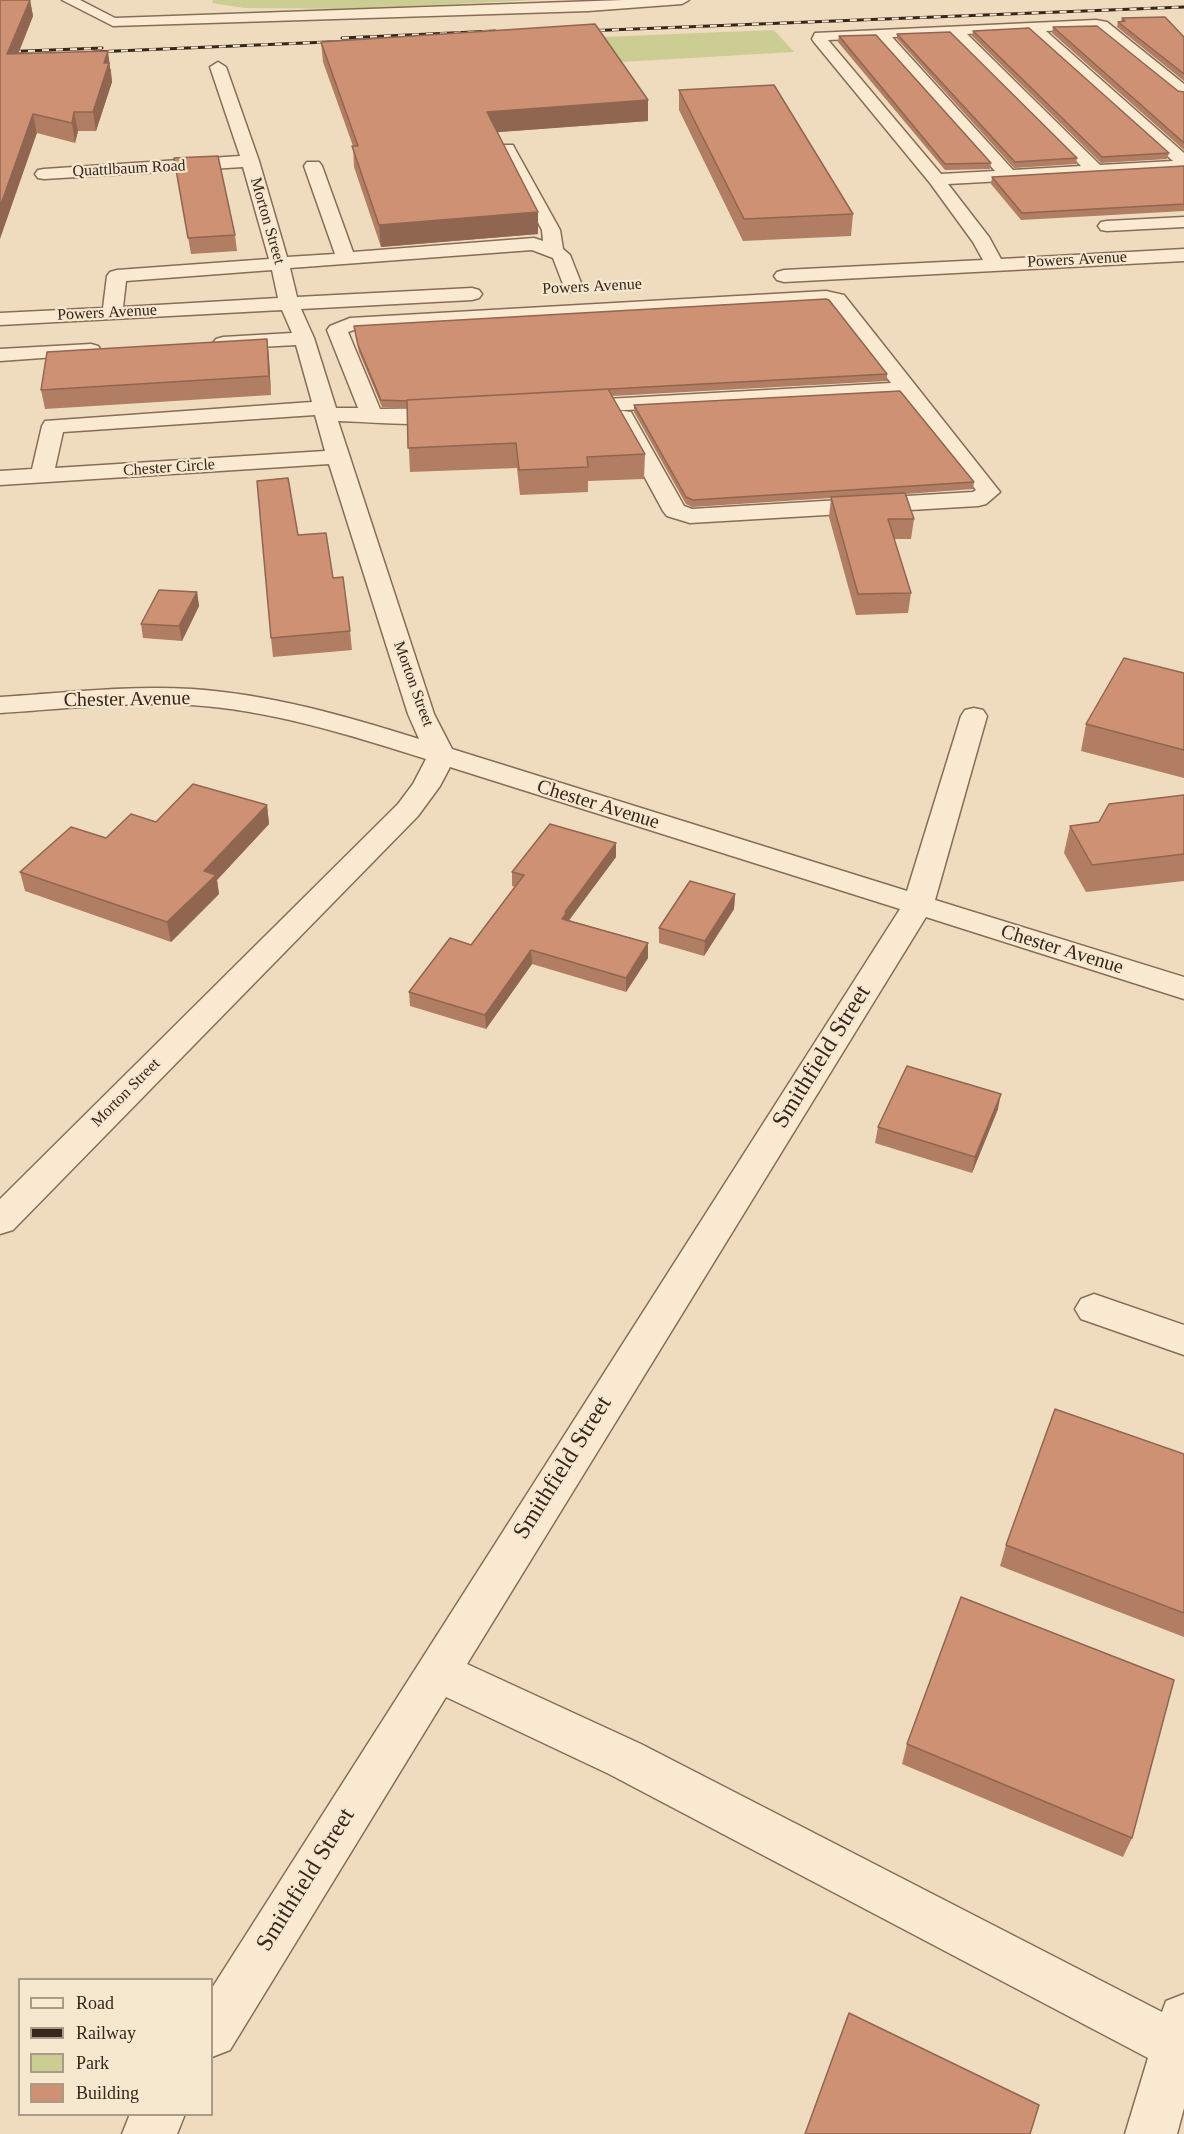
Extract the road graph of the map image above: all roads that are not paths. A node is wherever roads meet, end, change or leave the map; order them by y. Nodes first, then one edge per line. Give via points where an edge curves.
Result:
1 (69, 0) edge
2 (682, 0) edge
3 (1033, 27) junction
4 (954, 30) junction
5 (881, 34) junction
6 (218, 67) dead end
7 (1184, 92) edge
8 (507, 149) edge
9 (250, 161) junction
10 (1184, 164) edge
11 (313, 166) dead end
12 (1096, 171) junction
13 (44, 174) dead end
14 (1008, 176) junction
15 (936, 179) junction
16 (1184, 222) edge
17 (1107, 226) dead end
18 (554, 251) junction
19 (1184, 255) edge
20 (346, 258) junction
21 (280, 264) junction
22 (995, 265) junction
23 (771, 277) dead end
24 (595, 287) dead end
25 (573, 288) junction
26 (549, 290) dead end
27 (490, 293) dead end
28 (289, 304) junction
29 (112, 313) junction
30 (0, 319) edge
31 (304, 338) junction
32 (199, 344) edge
33 (105, 349) edge
34 (0, 355) edge
35 (906, 388) junction
36 (616, 405) junction
37 (548, 409) edge
38 (326, 411) junction
39 (468, 413) edge
40 (372, 416) junction
41 (338, 457) junction
42 (42, 476) junction
43 (0, 478) edge
44 (0, 705) edge
45 (974, 716) dead end
46 (441, 756) junction
47 (918, 905) junction
48 (1184, 988) edge
49 (0, 1221) edge
50 (1094, 1309) dead end
51 (1184, 1340) edge
52 (437, 1671) junction
53 (213, 2030) edge
54 (1180, 2033) edge
55 (159, 2116) edge
56 (148, 2134) edge
57 (1151, 2134) edge

1 - 2 street via 113,22 588,7
3 - 4 street
3 - 7 street via 1102,25
3 - 10 street
4 - 5 street
4 - 12 street
5 - 14 street
5 - 15 street via 819,39
6 - 9 street, Morton Street
8 - 18 street via 551,230
9 - 13 street, Quattlbaum Road
9 - 21 street, Morton Street
10 - 12 street
11 - 20 street
12 - 14 street
14 - 15 street
15 - 22 street
16 - 17 street
18 - 20 street via 534,244
18 - 25 street via 561,255
19 - 22 street, Powers Avenue
20 - 21 street
21 - 28 street, Morton Street
21 - 29 street via 117,276
22 - 23 street, Powers Avenue
24 - 25 street, Powers Avenue
25 - 26 street, Powers Avenue
27 - 28 street, Powers Avenue
28 - 29 street, Powers Avenue
28 - 31 street, Morton Street
29 - 30 street, Powers Avenue
31 - 32 street
31 - 38 street, Morton Street
33 - 34 street
35 - 36 street
35 - 36 street via 989,492 978,499 690,516 675,511
35 - 40 street via 837,299 624,307 350,324 337,330
36 - 37 street
38 - 40 street
38 - 41 street, Morton Street
38 - 42 street via 53,426
39 - 40 street
41 - 42 street, Chester Circle
41 - 46 street, Morton Street via 420,714
42 - 43 street, Chester Circle
44 - 46 street, Chester Avenue via 166,696 243,703 371,733
45 - 47 street, Smithfield Street
46 - 47 street, Chester Avenue
46 - 49 street, Morton Street via 408,810
47 - 48 street, Chester Avenue
47 - 52 street, Smithfield Street
50 - 51 street
52 - 53 street, Smithfield Street
52 - 54 street
54 - 57 street
55 - 56 street

